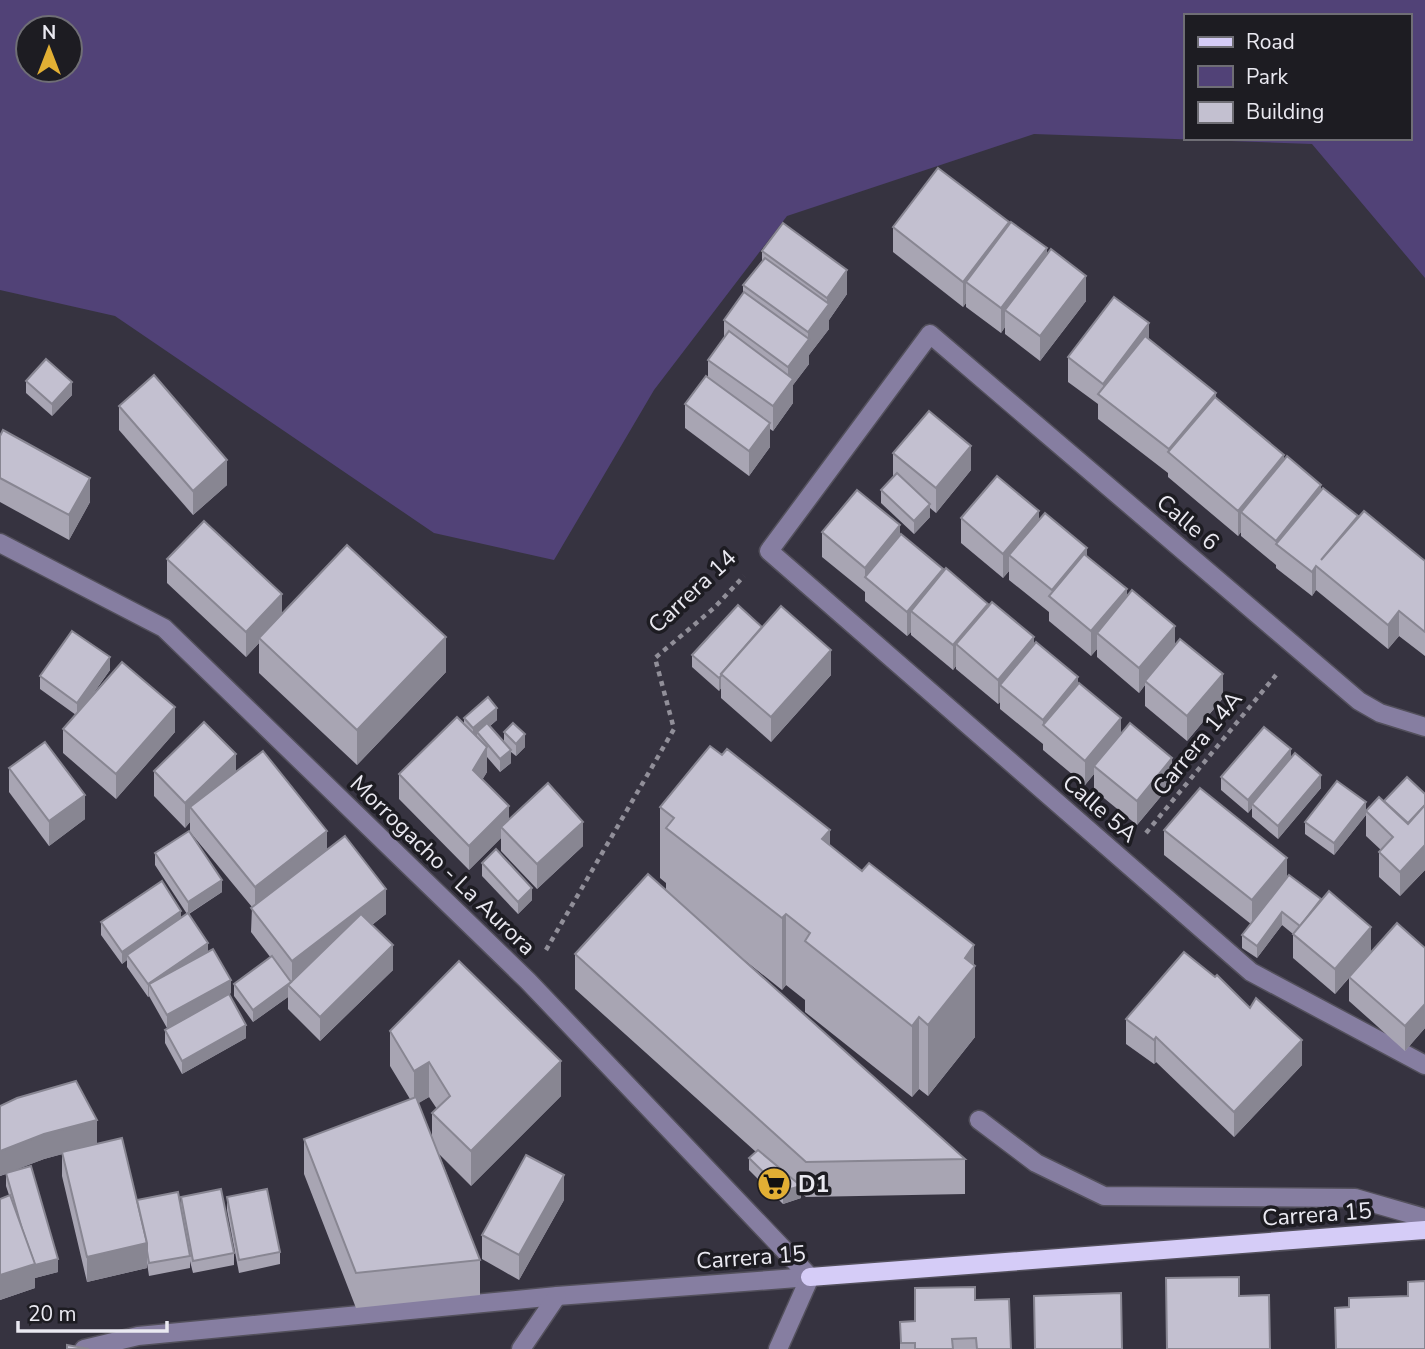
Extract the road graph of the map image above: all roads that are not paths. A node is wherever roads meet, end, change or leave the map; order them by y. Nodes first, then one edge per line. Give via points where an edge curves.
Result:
1 (930, 334) joint
2 (0, 543) edge
3 (769, 551) joint
4 (1425, 727) edge
5 (1425, 1065) edge
6 (979, 1120) dead end
7 (1425, 1218) edge
8 (1425, 1230) edge
9 (810, 1277) junction
10 (557, 1296) junction
11 (83, 1349) edge
12 (521, 1349) edge
13 (778, 1349) edge

1 - 3 street, Carrera 14
1 - 4 street, Calle 6 via 1359,701
2 - 9 street, Morrogacho - La Aurora via 164,628 528,981
3 - 5 street, Calle 5A via 1251,972
6 - 7 street via 1036,1163 1104,1196 1355,1198
8 - 9 main road, Carrera 15
9 - 10 street, Carrera 15
9 - 13 street
10 - 11 street, Carrera 15 via 138,1336
10 - 12 street

